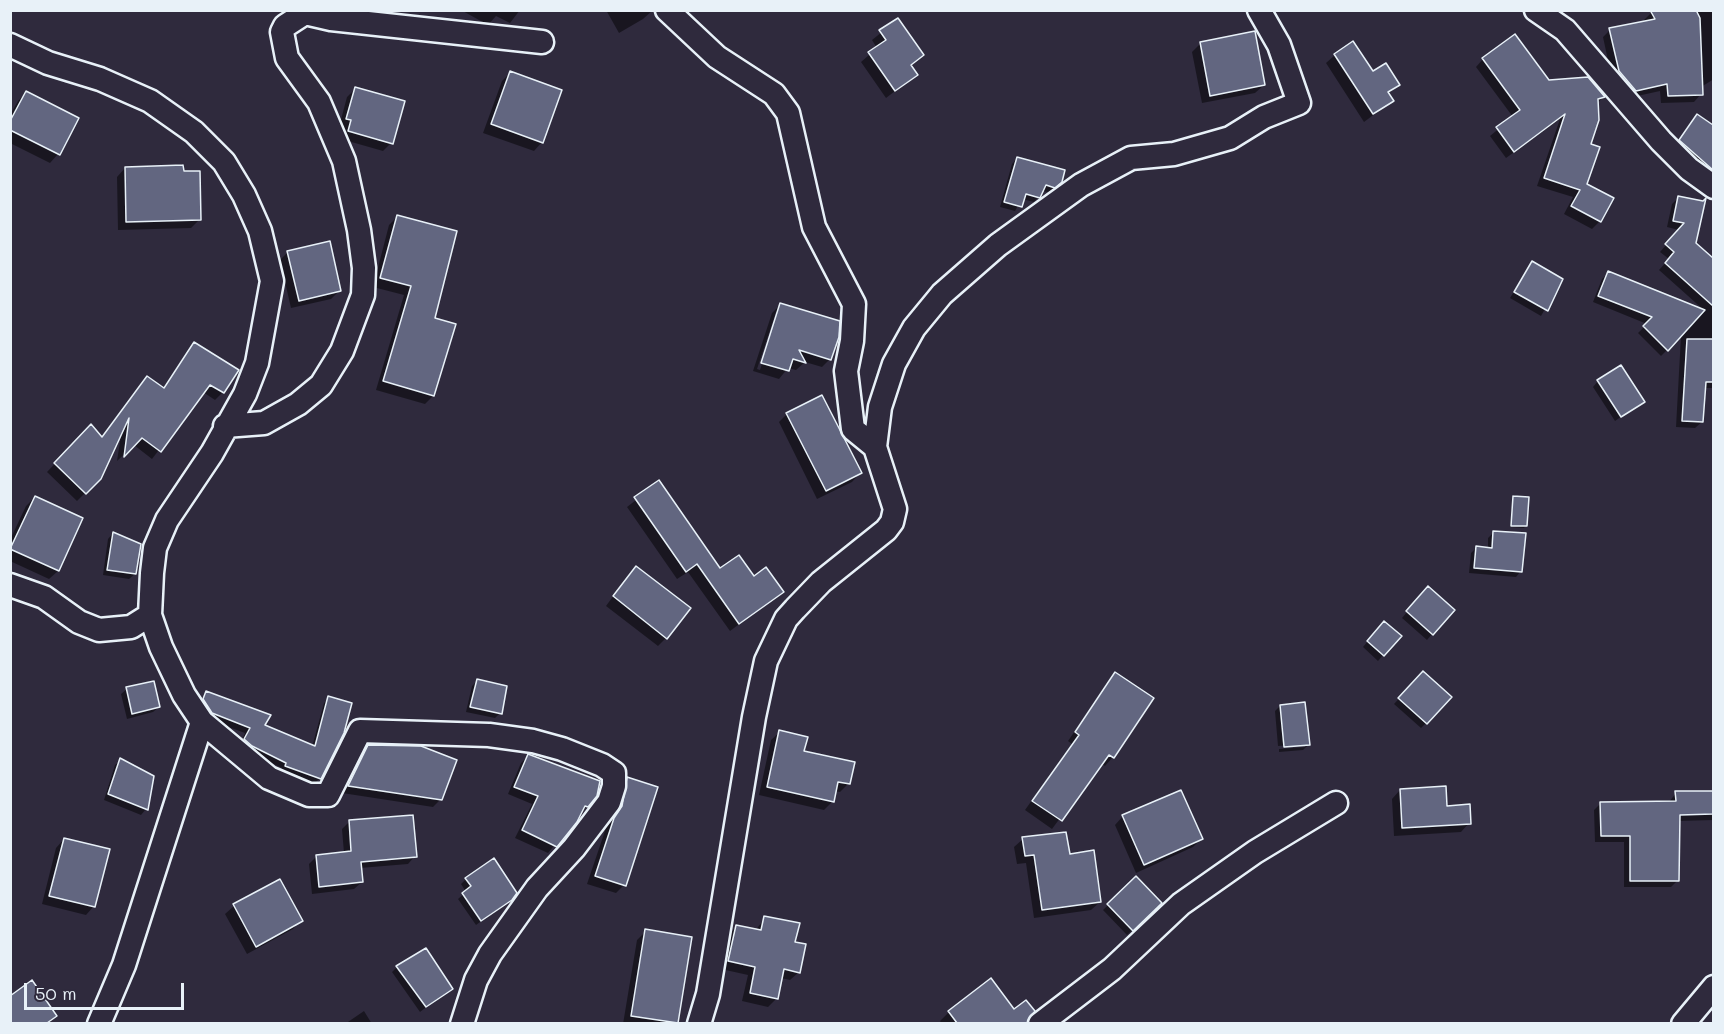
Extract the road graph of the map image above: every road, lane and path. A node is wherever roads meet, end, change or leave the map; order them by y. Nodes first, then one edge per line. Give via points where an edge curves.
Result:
1 (667, 10) edge
2 (1259, 10) edge
3 (1536, 10) edge
4 (542, 42) dead end
5 (10, 45) edge
6 (1713, 187) edge
7 (225, 426) junction
8 (875, 447) junction
9 (10, 585) edge
10 (150, 615) junction
11 (202, 722) junction
12 (1336, 803) dead end
13 (1713, 987) edge
14 (99, 1023) edge
15 (462, 1023) edge
16 (699, 1023) edge
17 (1040, 1023) edge
18 (1683, 1023) edge

1 - 8 street via 717,57 774,94 788,113 814,227 854,304 846,371 852,429
2 - 8 street via 1279,45 1299,103 1264,117 1230,138 1174,154 1131,158 1081,184 998,245 942,294 914,328 886,384
3 - 6 street via 1566,30 1661,141
4 - 7 street via 305,14 285,26 282,32 287,58 319,102 344,161 359,230 363,295 342,351 321,385 298,404 264,423
5 - 7 street via 150,101 194,132 224,162 244,195 260,231 272,280 257,363 245,394
7 - 10 street via 159,537
8 - 16 street via 894,503 892,522 820,582 795,609 766,661 708,994
9 - 10 street via 44,597 79,622 99,630 131,627
10 - 11 street via 184,695
11 - 14 street via 124,965
11 - 15 street via 270,778 309,795 328,795 360,731 489,735 533,741 562,749 614,773 609,802 530,897 490,954 476,980
12 - 17 street via 1255,852 1181,904 1112,969
13 - 18 street

